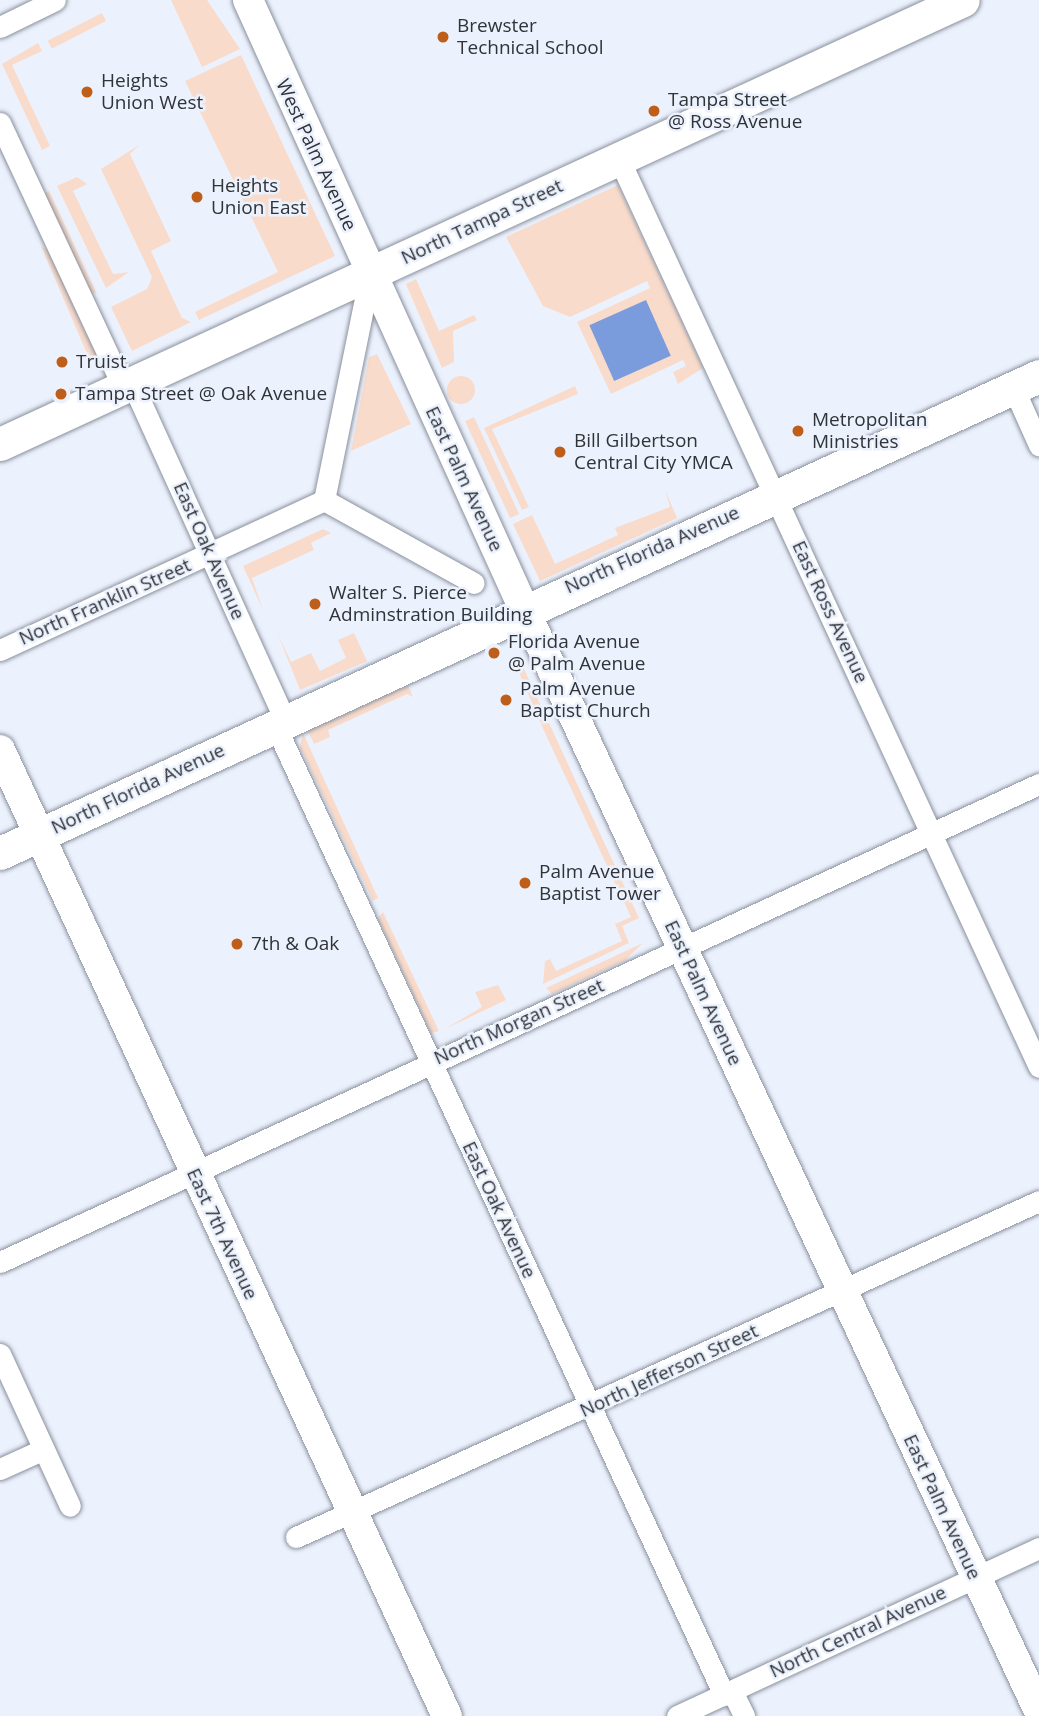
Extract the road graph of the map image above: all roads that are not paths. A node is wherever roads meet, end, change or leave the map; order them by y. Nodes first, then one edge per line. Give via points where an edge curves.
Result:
1 (55, 0) edge
2 (233, 0) edge
3 (248, 0) edge
4 (963, 0) edge
5 (0, 27) edge
6 (261, 36) junction
7 (0, 123) edge
8 (619, 159) junction
9 (370, 273) junction
10 (1026, 382) edge
11 (127, 385) junction
12 (0, 444) edge
13 (1039, 445) edge
14 (776, 494) junction
15 (324, 500) junction
16 (212, 553) junction
17 (474, 583) dead end
18 (523, 607) junction
19 (0, 650) edge
20 (280, 722) junction
21 (0, 750) edge
22 (1039, 785) edge
23 (934, 833) junction
24 (39, 835) junction
25 (0, 853) edge
26 (682, 949) junction
27 (431, 1062) junction
28 (1039, 1067) edge
29 (194, 1174) junction
30 (1039, 1201) edge
31 (0, 1262) edge
32 (842, 1292) junction
33 (0, 1354) edge
34 (591, 1408) junction
35 (44, 1449) junction
36 (0, 1469) edge
37 (70, 1506) dead end
38 (352, 1511) junction
39 (296, 1537) dead end
40 (1039, 1548) edge
41 (974, 1577) junction
42 (728, 1693) junction
43 (1039, 1712) edge
44 (447, 1716) edge
45 (677, 1716) edge
46 (744, 1716) edge

1 - 5 street
2 - 6 street, West Palm Avenue
3 - 6 street, West Palm Avenue
4 - 8 main road, North Tampa Street
6 - 9 street, West Palm Avenue
7 - 11 street, East Oak Avenue
8 - 9 main road, North Tampa Street
8 - 14 street, East Ross Avenue
9 - 11 main road, North Tampa Street
9 - 15 street
9 - 18 street, East Palm Avenue
10 - 13 street
10 - 14 main road, North Florida Avenue
11 - 12 main road, North Tampa Street
11 - 16 street, East Oak Avenue
14 - 18 main road, North Florida Avenue
14 - 23 street, East Ross Avenue
15 - 16 street, North Franklin Street
15 - 17 street
16 - 19 street, North Franklin Street
16 - 20 street, East Oak Avenue
18 - 20 main road, North Florida Avenue
18 - 26 street, East Palm Avenue
20 - 24 main road, North Florida Avenue
20 - 27 street, East Oak Avenue
21 - 24 street, East 7th Avenue
22 - 23 street, North Morgan Street
23 - 26 street, North Morgan Street
23 - 28 street, East Ross Avenue
24 - 25 main road, North Florida Avenue
24 - 29 street, East 7th Avenue
26 - 27 street, North Morgan Street
26 - 32 street, East Palm Avenue
27 - 29 street, North Morgan Street
27 - 34 street, East Oak Avenue
29 - 31 street, North Morgan Street
29 - 38 street, East 7th Avenue
30 - 32 street, North Jefferson Street
32 - 34 street, North Jefferson Street
32 - 41 street, East Palm Avenue
33 - 35 street
34 - 38 street, North Jefferson Street
34 - 42 street, East Oak Avenue
35 - 36 street
35 - 37 street
38 - 39 street, North Jefferson Street
38 - 44 street, East 7th Avenue
40 - 41 street, North Central Avenue
41 - 42 street, North Central Avenue
41 - 43 street, East Palm Avenue
42 - 45 street, North Central Avenue
42 - 46 street, East Oak Avenue

